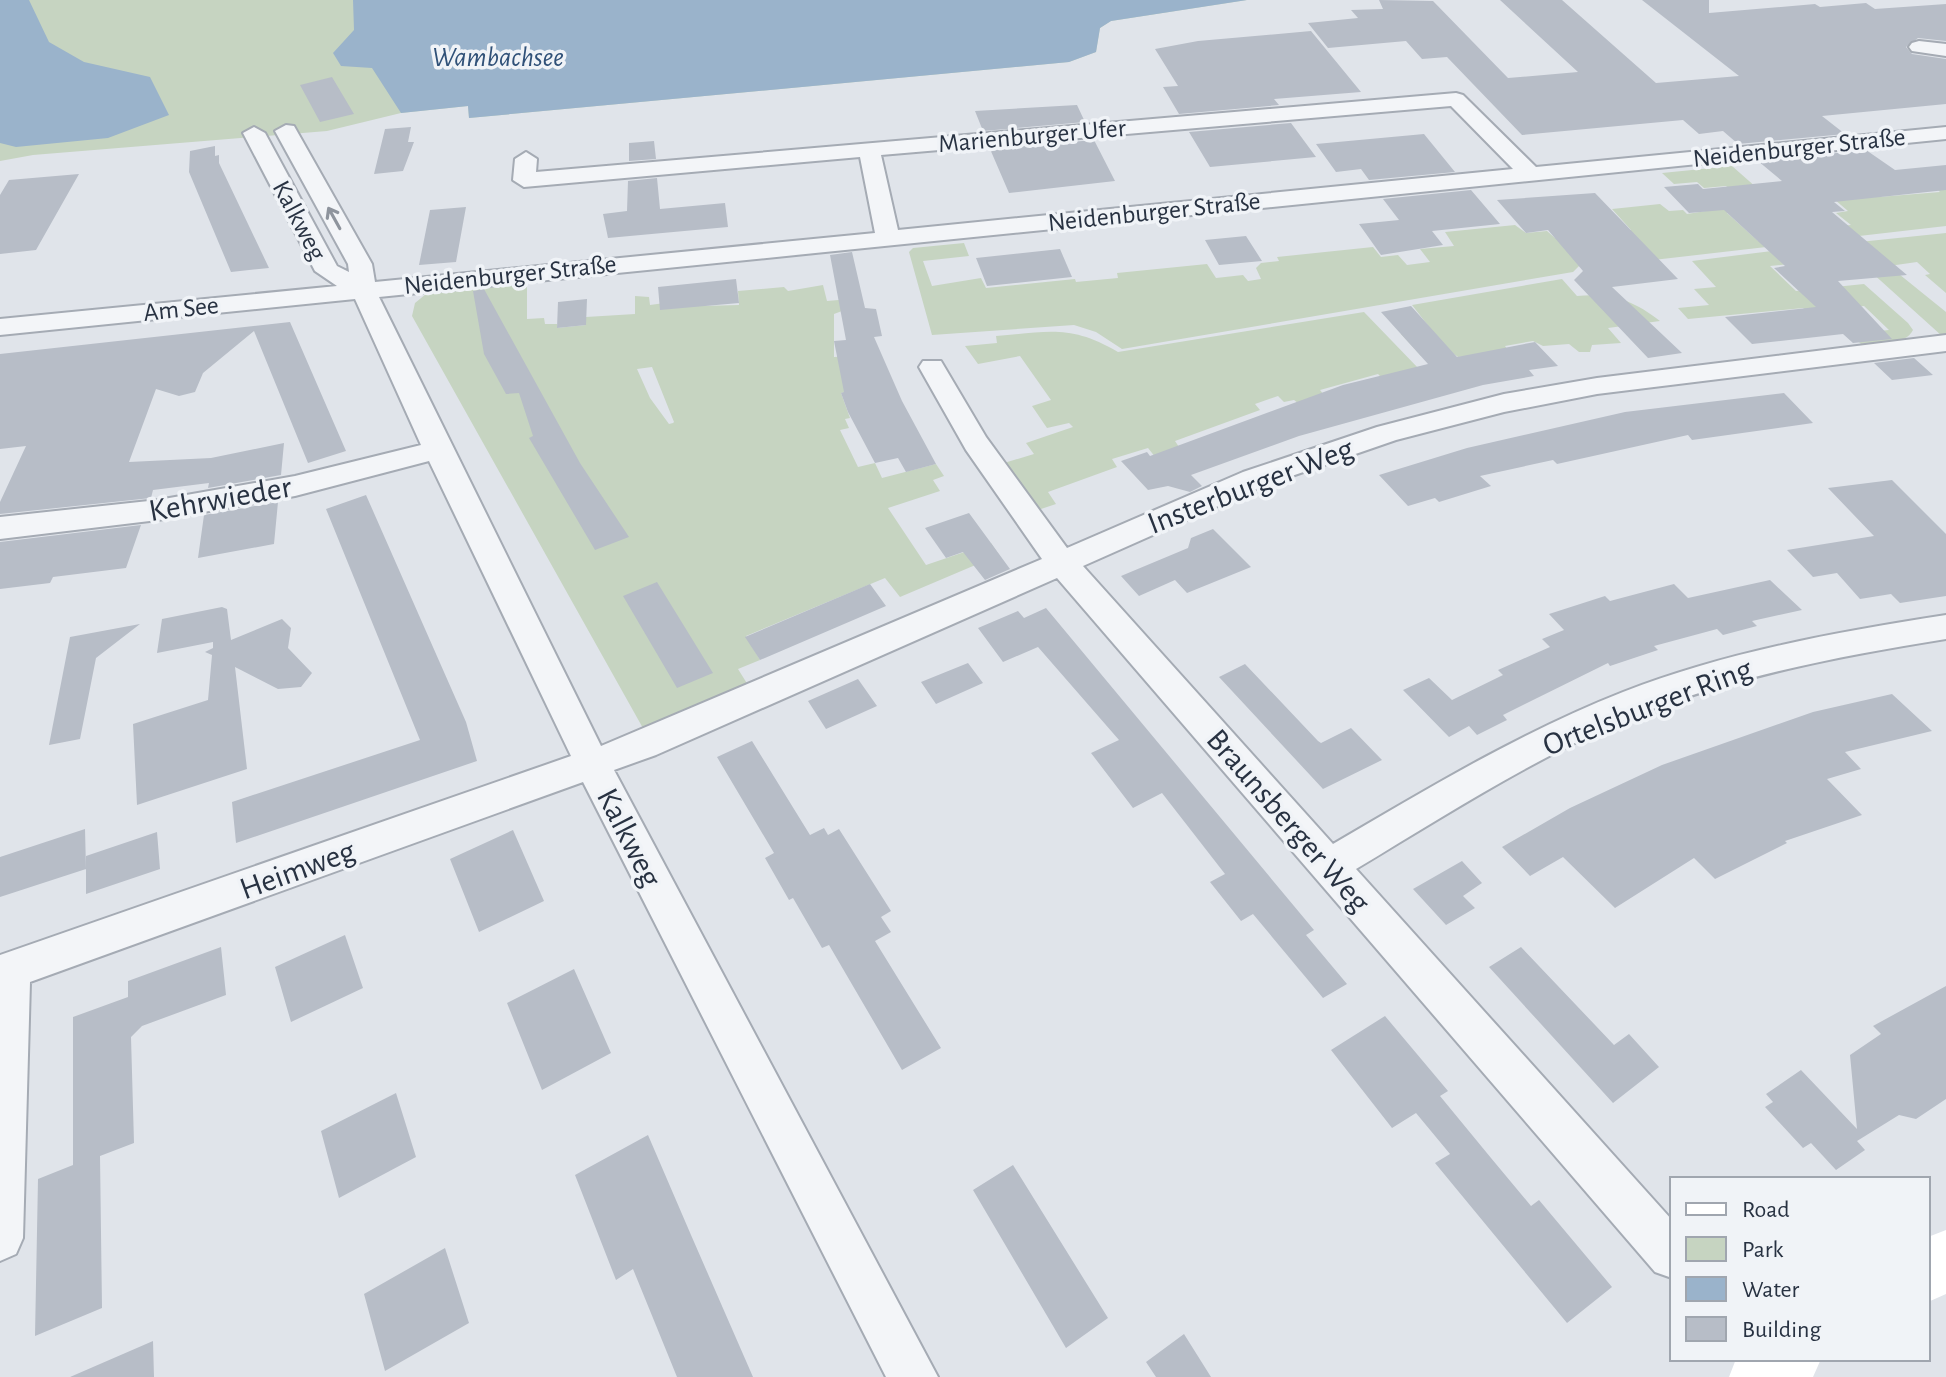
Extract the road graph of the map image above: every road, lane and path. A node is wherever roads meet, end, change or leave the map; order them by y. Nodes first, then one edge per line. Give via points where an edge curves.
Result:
1 (1919, 47) dead end
2 (1946, 50) edge
3 (286, 131) dead end
4 (254, 133) dead end
5 (1946, 133) edge
6 (869, 150) junction
7 (526, 159) dead end
8 (1530, 174) junction
9 (888, 237) junction
10 (363, 289) junction
11 (0, 327) edge
12 (1944, 345) edge
13 (932, 367) dead end
14 (437, 450) junction
15 (0, 528) edge
16 (1061, 562) junction
17 (1946, 627) edge
18 (593, 764) junction
19 (1329, 866) junction
20 (5, 972) edge
21 (0, 1238) edge
22 (1670, 1253) edge
23 (913, 1377) edge

1 - 2 street
10 -> 3 street, Kalkweg via 360,264
4 - 10 street, Kalkweg via 327,271
5 - 8 street, Neidenburger Straße
6 - 7 street, Marienburger Ufer via 524,180
6 - 8 street, Marienburger Ufer via 1456,99
6 - 9 street
8 - 9 street, Neidenburger Straße
9 - 10 street, Neidenburger Straße
10 - 11 street, Am See
10 - 14 street, Kalkweg
12 - 16 street, Insterburger Weg via 1597,386 1504,403 1387,433 1253,479
13 - 16 street, Braunsberger Weg via 1000,480
14 - 15 street, Kehrwieder via 295,486 158,510
14 - 18 street, Kalkweg
16 - 18 street, Insterburger Weg
16 - 19 street, Braunsberger Weg
17 - 19 street, Ortelsburger Ring via 1784,656 1597,717 1510,759
18 - 20 street, Heimweg
18 - 23 street, Kalkweg
19 - 22 street, Braunsberger Weg
20 - 21 street

